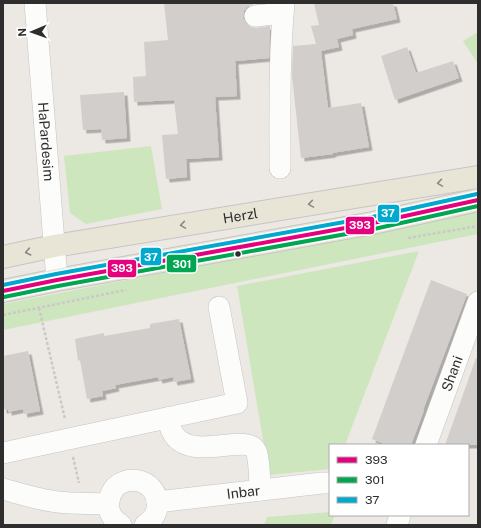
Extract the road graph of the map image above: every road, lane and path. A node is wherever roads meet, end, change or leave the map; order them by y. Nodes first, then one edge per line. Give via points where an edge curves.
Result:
1 (35, 3) edge
2 (283, 8) edge
3 (256, 16) dead end
4 (280, 168) dead end
5 (478, 177) edge
6 (478, 200) edge
7 (54, 246) junction
8 (3, 257) edge
9 (57, 280) junction
10 (3, 291) edge
11 (478, 302) edge
12 (219, 307) dead end
13 (39, 308) dead end
14 (167, 418) junction
15 (69, 439) junction
16 (426, 444) edge
17 (3, 453) edge
18 (329, 483) edge
19 (3, 489) edge
20 (260, 490) junction
21 (157, 502) junction
22 (84, 503) junction
23 (108, 504) junction
24 (120, 525) edge
25 (145, 525) edge

1 - 7 street, HaPardesim
2 - 3 street
2 - 4 street
5 -> 7 main road, Herzl
6 - 9 main road via 373,223
7 -> 8 main road, Herzl
7 - 9 street, HaPardesim
9 - 10 main road
11 - 16 street, Shani
12 - 14 street via 237,403
13 - 15 path
14 - 15 street
14 - 20 street via 174,435 188,445 203,448 242,444 253,447 257,451
15 - 17 street
15 - 22 path
18 - 20 street, Inbar
19 - 22 street via 57,502
20 - 21 street, Inbar
21 - 23 street via 153,490 144,482 128,480 114,488
21 - 25 street via 153,517
22 - 23 street
23 - 24 street via 113,519

